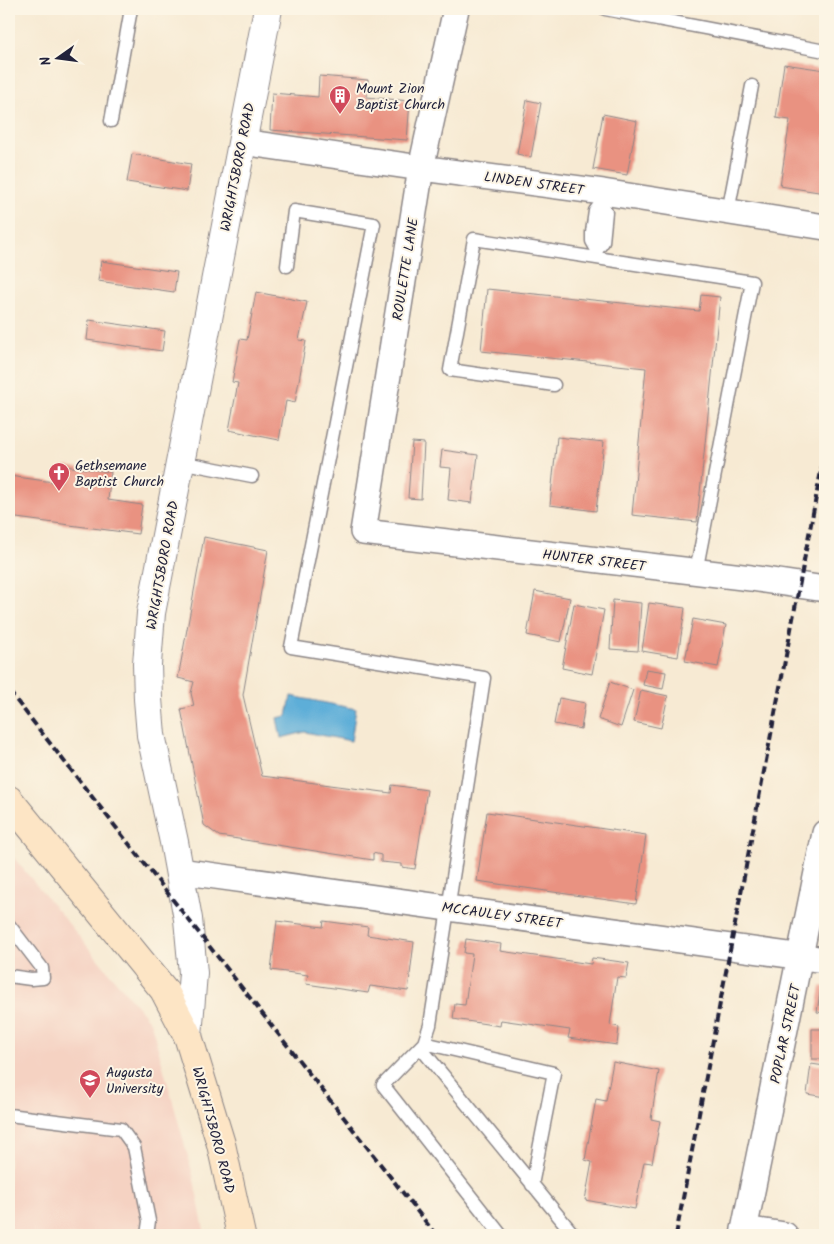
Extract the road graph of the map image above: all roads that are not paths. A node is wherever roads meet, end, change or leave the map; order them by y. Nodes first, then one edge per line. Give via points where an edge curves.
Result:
1 (131, 9) edge
2 (268, 9) edge
3 (456, 9) edge
4 (605, 9) edge
5 (825, 51) edge
6 (752, 86) dead end
7 (111, 121) dead end
8 (242, 142) junction
9 (421, 168) junction
10 (602, 198) junction
11 (728, 212) junction
12 (825, 227) edge
13 (596, 254) junction
14 (287, 266) dead end
15 (554, 385) dead end
16 (180, 462) junction
17 (252, 476) dead end
18 (363, 532) joint
19 (696, 572) junction
20 (825, 589) edge
21 (9, 800) edge
22 (825, 833) edge
23 (179, 871) junction
24 (447, 907) junction
25 (9, 925) edge
26 (813, 958) edge
27 (9, 976) edge
28 (191, 1045) junction
29 (422, 1046) junction
30 (9, 1115) edge
31 (532, 1185) junction
32 (744, 1232) edge
33 (148, 1235) edge
34 (241, 1235) edge
35 (501, 1235) edge
36 (574, 1235) edge
37 (786, 1235) edge

1 - 7 lane
2 - 8 street, WRIGHTSBORO ROAD
3 - 9 street, ROULETTE LANE
4 - 5 lane
6 - 11 lane
8 - 9 street, LINDEN STREET
8 - 16 street, WRIGHTSBORO ROAD
9 - 10 street, LINDEN STREET
9 - 18 street, ROULETTE LANE
10 - 11 street, LINDEN STREET
10 - 13 lane via 606,212 603,242
11 - 12 street, LINDEN STREET
13 - 15 lane via 474,239 450,370
13 - 19 lane via 752,282
14 - 24 lane via 294,211 374,224 291,647 484,678
16 - 17 lane
16 - 23 street, WRIGHTSBORO ROAD via 151,613 147,664 151,736
18 - 19 street, HUNTER STREET
19 - 20 street, HUNTER STREET
21 - 28 main road via 164,990
22 - 26 street, POPLAR STREET
23 - 24 street, MCCAULEY STREET
23 - 28 street, WRIGHTSBORO ROAD via 194,973
24 - 26 street, MCCAULEY STREET
24 - 29 lane via 430,1025
25 - 27 lane via 42,968 43,978
26 - 32 street, POPLAR STREET
28 - 34 main road, WRIGHTSBORO ROAD via 221,1144
29 - 31 lane
29 - 31 lane via 554,1073
29 - 35 lane via 383,1085
30 - 33 lane via 121,1129 134,1147 149,1221
31 - 36 lane
32 - 37 street

